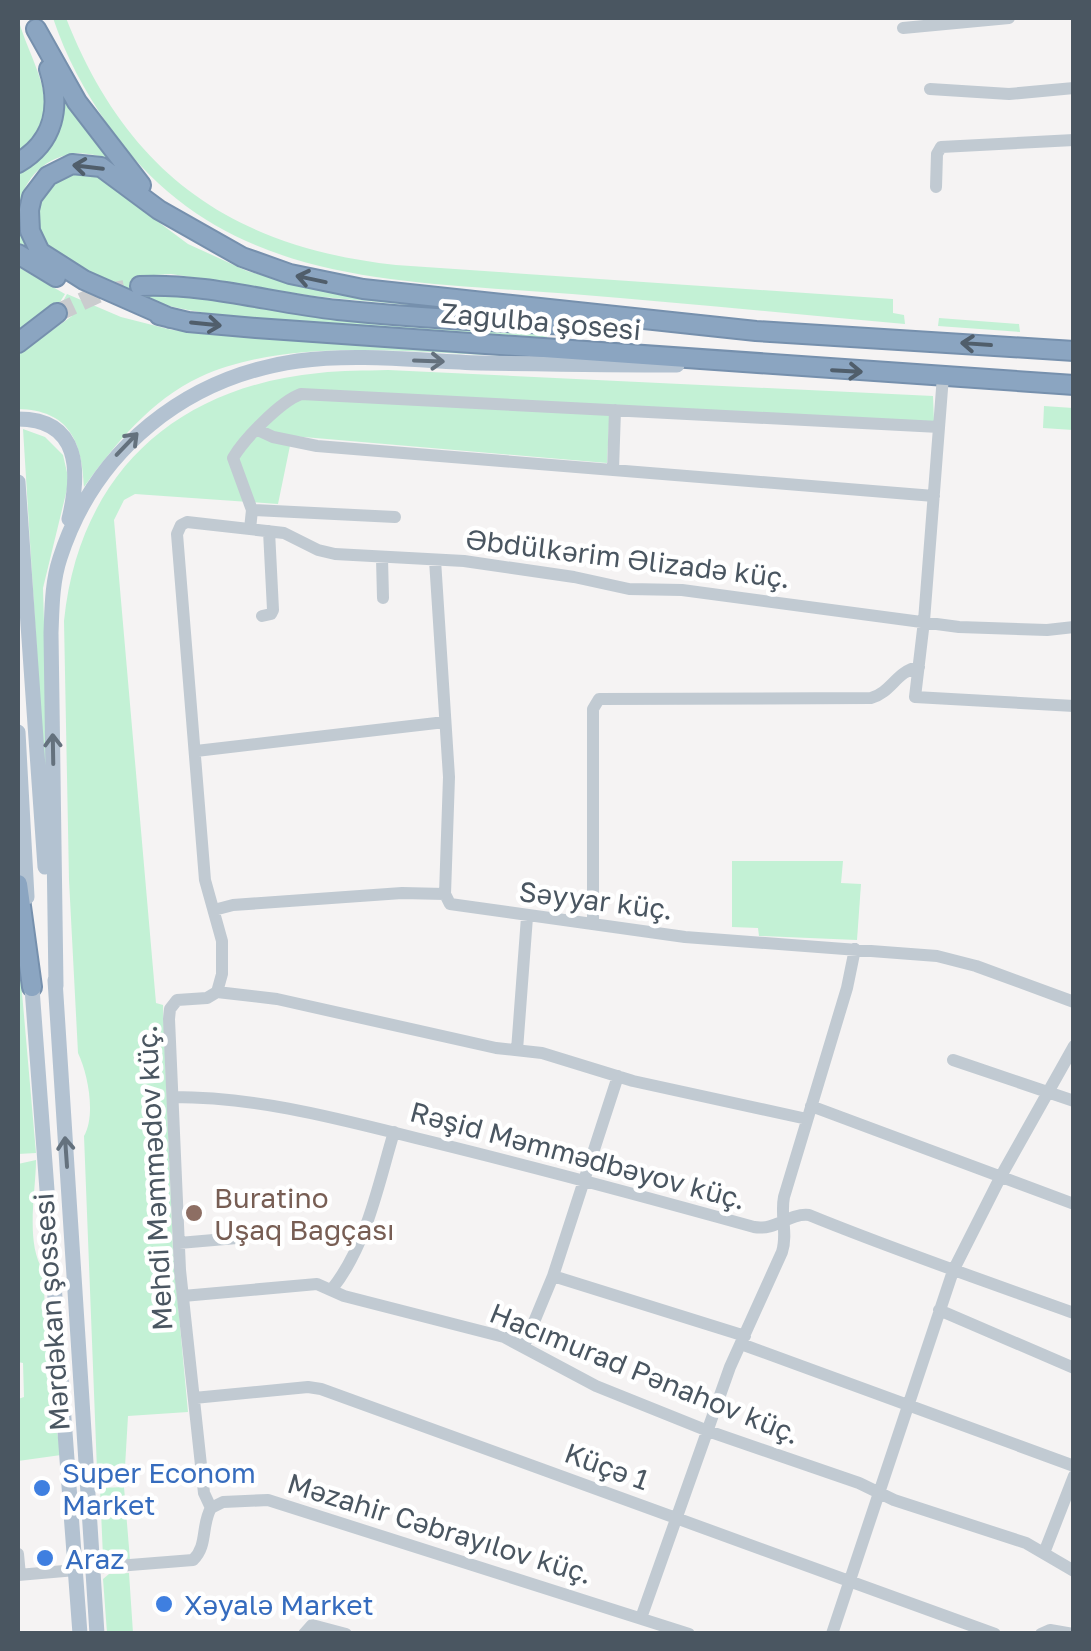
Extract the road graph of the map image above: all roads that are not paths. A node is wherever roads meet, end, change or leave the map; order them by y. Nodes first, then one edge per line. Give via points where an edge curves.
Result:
1 (1009, 18) edge
2 (34, 23) edge
3 (902, 28) dead end
4 (930, 88) dead end
5 (1074, 88) edge
6 (1074, 140) edge
7 (18, 163) edge
8 (936, 187) dead end
9 (199, 234) junction
10 (18, 257) edge
11 (140, 286) tunnel mouth
12 (57, 313) tunnel mouth
13 (170, 318) junction
14 (756, 330) junction
15 (18, 343) edge
16 (1074, 351) edge
17 (751, 365) junction
18 (942, 376) junction
19 (1074, 385) edge
20 (615, 410) junction
21 (18, 419) edge
22 (939, 427) junction
23 (258, 430) junction
24 (613, 470) junction
25 (18, 482) edge
26 (934, 496) junction
27 (252, 510) junction
28 (395, 517) dead end
29 (250, 529) junction
30 (269, 530) junction
31 (60, 558) junction
32 (382, 558) junction
33 (435, 560) junction
34 (383, 598) dead end
35 (262, 616) dead end
36 (924, 622) junction
37 (1074, 628) edge
38 (918, 667) junction
39 (1074, 706) edge
40 (445, 722) junction
41 (18, 732) edge
42 (196, 751) junction
43 (18, 884) edge
44 (445, 894) junction
45 (214, 910) junction
46 (526, 917) junction
47 (593, 924) junction
48 (855, 949) junction
49 (56, 986) junction
50 (32, 987) junction
51 (217, 992) junction
52 (1074, 1002) edge
53 (1074, 1046) edge
54 (516, 1050) junction
55 (953, 1060) dead end
56 (618, 1076) junction
57 (1048, 1092) junction
58 (173, 1096) junction
59 (1074, 1100) edge
60 (809, 1112) junction
61 (394, 1132) junction
62 (1000, 1176) junction
63 (584, 1180) junction
64 (1074, 1204) edge
65 (783, 1222) junction
66 (238, 1238) dead end
67 (179, 1243) junction
68 (953, 1271) junction
69 (553, 1276) junction
70 (332, 1289) junction
71 (183, 1296) junction
72 (939, 1310) junction
73 (1074, 1313) edge
74 (743, 1340) junction
75 (524, 1346) junction
76 (1074, 1368) edge
77 (194, 1398) junction
78 (907, 1406) junction
79 (708, 1431) junction
80 (1074, 1466) edge
81 (1074, 1476) edge
82 (879, 1493) junction
83 (211, 1508) junction
84 (677, 1518) junction
85 (1044, 1553) junction
86 (18, 1554) edge
87 (84, 1569) junction
88 (1074, 1571) edge
89 (19, 1575) edge
90 (850, 1579) junction
91 (641, 1618) junction
92 (80, 1634) edge
93 (97, 1634) edge
94 (304, 1634) edge
95 (346, 1634) edge
96 (689, 1634) edge
97 (832, 1634) edge
98 (995, 1634) edge
99 (1041, 1634) edge
100 (1073, 1634) edge

1 - 3 street
2 - 7 highway via 56,104 46,136
2 - 9 highway via 77,102 123,164
4 - 5 street via 1017,94
6 - 8 street via 941,147
9 -> 13 highway via 92,164 58,169 32,198 30,232 48,259
14 -> 9 highway via 347,286 262,266
10 - 13 highway, Zağulba şosesi via 110,301
11 - 14 highway via 198,287 382,314
12 - 15 highway
13 -> 17 highway, Zağulba şosesi
16 -> 14 highway
17 -> 18 highway, Zağulba şosesi
31 -> 17 main road via 88,494 124,446 170,408 246,372 296,361 368,358
18 - 19 highway, Zağulba şosesi
18 - 22 street
20 - 22 street
20 - 23 street via 301,394
20 - 24 street
21 - 31 main road via 45,424 72,451 76,482
22 - 26 street
23 - 24 street via 317,446
23 - 27 street via 234,458
24 - 26 street
25 - 49 main road
26 - 36 street
27 - 28 street
27 - 29 street
29 - 30 street, Əbdülkərim Əlizadə küç.
29 - 42 street, Əbdülkərim Əlizadə küç. via 180,525
30 - 32 street, Əbdülkərim Əlizadə küç. via 326,553
30 - 35 street via 273,610
49 -> 31 main road via 51,633
32 - 33 street, Əbdülkərim Əlizadə küç.
32 - 34 street
33 - 36 street, Əbdülkərim Əlizadə küç.
33 - 40 street
36 - 37 street, Əbdülkərim Əlizadə küç.
36 - 38 street
38 - 39 street via 915,697
38 - 47 street via 904,670 871,698 599,699 592,709
40 - 42 street
40 - 44 street
41 - 50 main road, Mərdəkan şossesi
42 - 45 street via 205,880
43 - 50 highway
44 - 45 street
44 - 46 street, Səyyar küç. via 456,906
45 - 51 street via 222,941
46 - 47 street, Səyyar küç.
46 - 54 street
47 - 48 street, Səyyar küç. via 717,941
48 - 52 street, Səyyar küç. via 957,960
48 - 60 street
87 -> 49 main road, Mərdəkan şossesi
50 - 87 main road, Mərdəkan şossesi
51 - 54 street via 277,998
51 - 58 street, Mehdi Məmmədov küç. via 177,1000 170,1010
53 - 57 street
54 - 56 street
55 - 57 street
56 - 60 street
56 - 63 street
57 - 59 street
57 - 62 street
58 - 61 street, Rəşid Məmmədbəyov küç. via 259,1101
58 - 67 street, Mehdi Məmmədov küç.
60 - 62 street
60 - 65 street
61 - 63 street, Rəşid Məmmədbəyov küç.
61 - 70 street via 363,1233
62 - 64 street
62 - 68 street
63 - 65 street, Rəşid Məmmədbəyov küç. via 754,1227
63 - 69 street
65 - 68 street, Rəşid Məmmədbəyov küç. via 809,1216
65 - 74 street via 782,1252
66 - 67 street
67 - 71 street, Mehdi Məmmədov küç.
68 - 72 street
68 - 73 street, Rəşid Məmmədbəyov küç.
69 - 74 street
69 - 75 street
70 - 71 street, Hacımurad Pənahov küç. via 318,1284
70 - 75 street, Hacımurad Pənahov küç.
71 - 77 street, Mehdi Məmmədov küç.
72 - 76 street
72 - 78 street
74 - 78 street
74 - 79 street
75 - 79 street, Hacımurad Pənahov küç. via 580,1379
77 - 83 street, Mehdi Məmmədov küç.
77 - 84 street, Küçə 1 via 321,1389
78 - 80 street
78 - 82 street
79 - 82 street, Hacımurad Pənahov küç.
79 - 84 street
81 - 85 street
82 - 85 street, Hacımurad Pənahov küç.
82 - 90 street
83 - 87 street via 204,1544 193,1560
83 - 91 street, Məzahir Cəbrayılov küç. via 242,1500 276,1502
84 - 90 street, Küçə 1
84 - 91 street
85 - 88 street, Hacımurad Pənahov küç.
86 - 89 street
87 - 89 street
87 - 92 main road, Mərdəkan şossesi
87 - 93 main road, Mərdəkan şossesi
90 - 97 street
90 - 98 street, Küçə 1
91 - 96 street, Məzahir Cəbrayılov küç.
94 - 95 street via 312,1625
99 - 100 street

